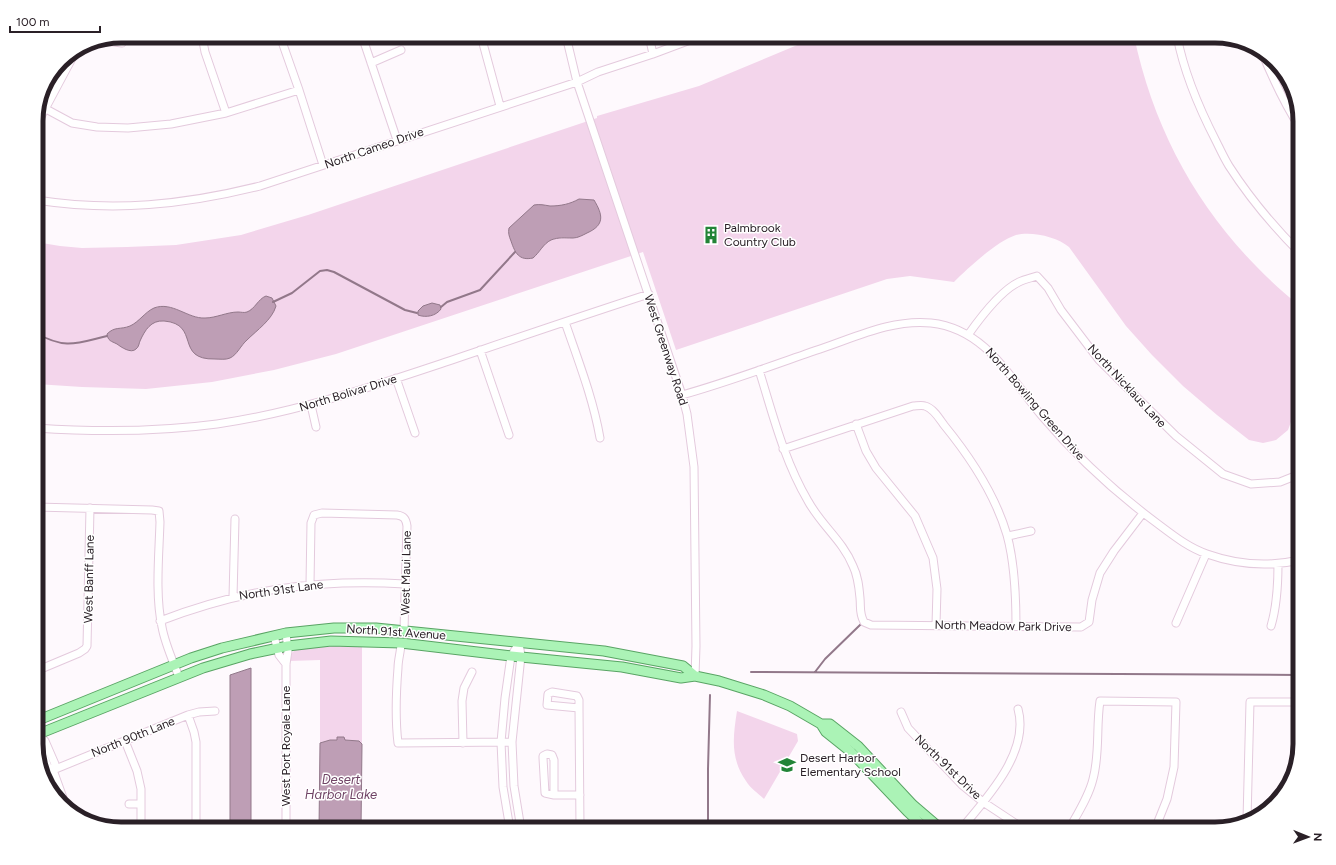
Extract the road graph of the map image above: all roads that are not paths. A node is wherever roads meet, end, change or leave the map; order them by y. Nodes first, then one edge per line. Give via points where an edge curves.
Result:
1 (203, 43) edge
2 (282, 43) edge
3 (364, 43) edge
4 (483, 43) edge
5 (568, 43) edge
6 (651, 43) edge
7 (682, 43) edge
8 (1178, 43) edge
9 (401, 50) dead end
10 (653, 54) junction
11 (71, 62) edge
12 (371, 63) junction
13 (1267, 63) edge
14 (578, 82) junction
15 (299, 90) junction
16 (500, 106) junction
17 (46, 109) junction
18 (44, 113) edge
19 (226, 113) junction
20 (1293, 116) edge
21 (397, 140) junction
22 (323, 165) junction
23 (43, 201) edge
24 (1293, 246) edge
25 (648, 294) junction
26 (565, 322) junction
27 (968, 335) junction
28 (480, 350) junction
29 (759, 370) junction
30 (396, 378) junction
31 (682, 395) junction
32 (310, 405) junction
33 (856, 424) junction
34 (316, 427) dead end
35 (43, 428) edge
36 (415, 433) dead end
37 (509, 435) dead end
38 (600, 438) dead end
39 (783, 449) junction
40 (1293, 477) edge
41 (43, 507) edge
42 (90, 508) junction
43 (1143, 513) junction
44 (235, 519) dead end
45 (1030, 531) dead end
46 (1008, 536) junction
47 (1206, 554) junction
48 (1293, 561) edge
49 (1278, 564) junction
50 (310, 584) junction
51 (406, 584) junction
52 (233, 597) junction
53 (160, 621) junction
54 (1176, 623) dead end
55 (936, 625) junction
56 (1016, 626) junction
57 (1271, 626) dead end
58 (404, 630) junction
59 (286, 633) junction
60 (274, 636) junction
61 (401, 643) junction
62 (519, 643) junction
63 (288, 646) junction
64 (277, 648) junction
65 (511, 656) junction
66 (521, 656) junction
67 (286, 664) junction
68 (174, 665) junction
69 (43, 668) edge
70 (472, 672) dead end
71 (695, 676) junction
72 (179, 677) junction
73 (1293, 702) edge
74 (579, 708) junction
75 (1018, 709) dead end
76 (215, 711) dead end
77 (901, 712) dead end
78 (188, 715) junction
79 (43, 719) edge
80 (43, 731) edge
81 (43, 739) edge
82 (125, 741) junction
83 (501, 742) junction
84 (512, 742) junction
85 (463, 743) junction
86 (872, 767) junction
87 (53, 770) junction
88 (62, 795) edge
89 (554, 795) junction
90 (580, 795) junction
91 (983, 802) junction
92 (129, 804) dead end
93 (141, 804) junction
94 (1247, 815) edge
95 (141, 822) edge
96 (196, 822) edge
97 (286, 822) edge
98 (509, 822) edge
99 (521, 822) edge
100 (581, 822) edge
101 (919, 822) edge
102 (933, 822) edge
103 (967, 822) edge
104 (1013, 822) edge
105 (1073, 822) edge
106 (1158, 822) edge

1 - 19 street
2 - 15 street
3 - 12 street
4 - 16 street
5 - 14 street, West Greenway Road
6 - 10 street
7 - 10 street, North Cameo Drive
8 - 24 street via 1199,106 1228,165 1253,200
9 - 12 street
10 - 14 street, North Cameo Drive via 598,72
11 - 17 street
12 - 21 street
13 - 20 street
14 - 16 street, North Cameo Drive
14 - 25 street, West Greenway Road
15 - 19 street
15 - 22 street
16 - 21 street, North Cameo Drive
17 - 18 street
17 - 19 street via 72,123 128,128 171,124
21 - 22 street, North Cameo Drive
22 - 23 street, North Cameo Drive via 228,194 149,206 66,205
25 - 26 street, North Bolivar Drive
25 - 31 street, West Greenway Road
26 - 28 street, North Bolivar Drive
26 - 38 street via 590,395
27 - 29 street, North Bowling Green Drive via 934,324 903,324
27 - 40 street, North Nicklaus Lane via 996,300 1019,282 1037,276 1099,360 1176,436 1223,474 1251,484 1280,482
27 - 43 street, North Bowling Green Drive via 993,354 1073,450
28 - 30 street, North Bolivar Drive
28 - 37 street
29 - 31 street, North Bowling Green Drive
29 - 39 street
30 - 32 street, North Bolivar Drive
30 - 36 street
31 - 71 street, West Greenway Road via 694,466
32 - 34 street
32 - 35 street, North Bolivar Drive via 256,417 175,429 81,431
33 - 39 street
33 - 46 street via 913,406 925,406 934,411 981,475 1000,512
33 - 55 street via 866,451 876,468 915,516 933,558 938,590
39 - 55 street, North Meadow Park Drive via 793,474 812,508 841,545 854,567 859,589 860,614 864,622 871,625
41 - 42 street
42 - 53 street via 159,511
42 - 69 street, West Banff Lane via 88,642 85,649 79,653
43 - 47 street, North Bowling Green Drive via 1188,545
43 - 56 street, North Meadow Park Drive via 1100,573 1089,622 1081,627
44 - 52 street
45 - 46 street
46 - 56 street via 1016,593
47 - 49 street, North Bowling Green Drive via 1240,563
47 - 54 street
48 - 49 street, North Bowling Green Drive
49 - 57 street via 1278,586
50 - 51 street, North 91st Lane
50 - 51 street, West Maui Lane via 311,523 314,515 322,513 400,515 404,518 407,526
50 - 52 street, North 91st Lane
51 - 58 street, West Maui Lane
52 - 53 street, North 91st Lane
53 - 68 street
55 - 56 street, North Meadow Park Drive
58 - 59 main road, North 91st Avenue via 334,628
58 - 62 main road, North 91st Avenue
59 - 60 main road, North 91st Avenue
59 - 63 street, West Port Royale Lane
60 - 64 street, West Port Royale Lane
60 - 68 main road, North 91st Avenue via 222,648
61 - 63 main road, North 91st Avenue via 343,641
61 - 65 main road, North 91st Avenue
61 - 85 street via 396,708 398,743
62 - 65 street
62 - 66 street
62 - 71 main road, North 91st Avenue via 624,654 683,666
63 - 64 main road, North 91st Avenue
63 - 67 street, West Port Royale Lane
64 - 67 street, West Port Royale Lane
64 - 72 main road, North 91st Avenue via 224,661
65 - 66 main road, North 91st Avenue
65 - 83 street
66 - 71 main road, North 91st Avenue via 622,667 681,678
66 - 84 street
67 - 97 street, West Port Royale Lane
68 - 72 street
68 - 79 main road, North 91st Avenue
70 - 85 street via 464,688 462,701
71 - 86 main road, North 91st Avenue via 719,681 779,701 821,724 830,724 858,746
72 - 80 main road, North 91st Avenue
73 - 94 street via 1250,702
74 - 74 street via 547,705 548,694 552,692 577,696
74 - 90 street
75 - 91 street via 1021,718 1014,753 1007,769
76 - 78 street, North 90th Lane
77 - 91 street, North 91st Drive via 908,728 962,785
78 - 82 street, North 90th Lane
78 - 96 street via 196,742
81 - 87 street via 55,764
82 - 87 street, North 90th Lane
82 - 93 street via 137,771
83 - 84 street
83 - 85 street
83 - 98 street via 503,787
84 - 99 street via 514,786
86 - 101 main road, North 91st Avenue
86 - 102 main road, North 91st Avenue
87 - 88 street
89 - 89 street via 545,793 543,756 547,754 552,755 554,760
89 - 90 street
90 - 100 street
91 - 103 street
91 - 104 street, North 91st Drive
92 - 93 street
93 - 95 street
105 - 106 street via 1094,778 1100,701 1176,702 1174,767 1167,799

